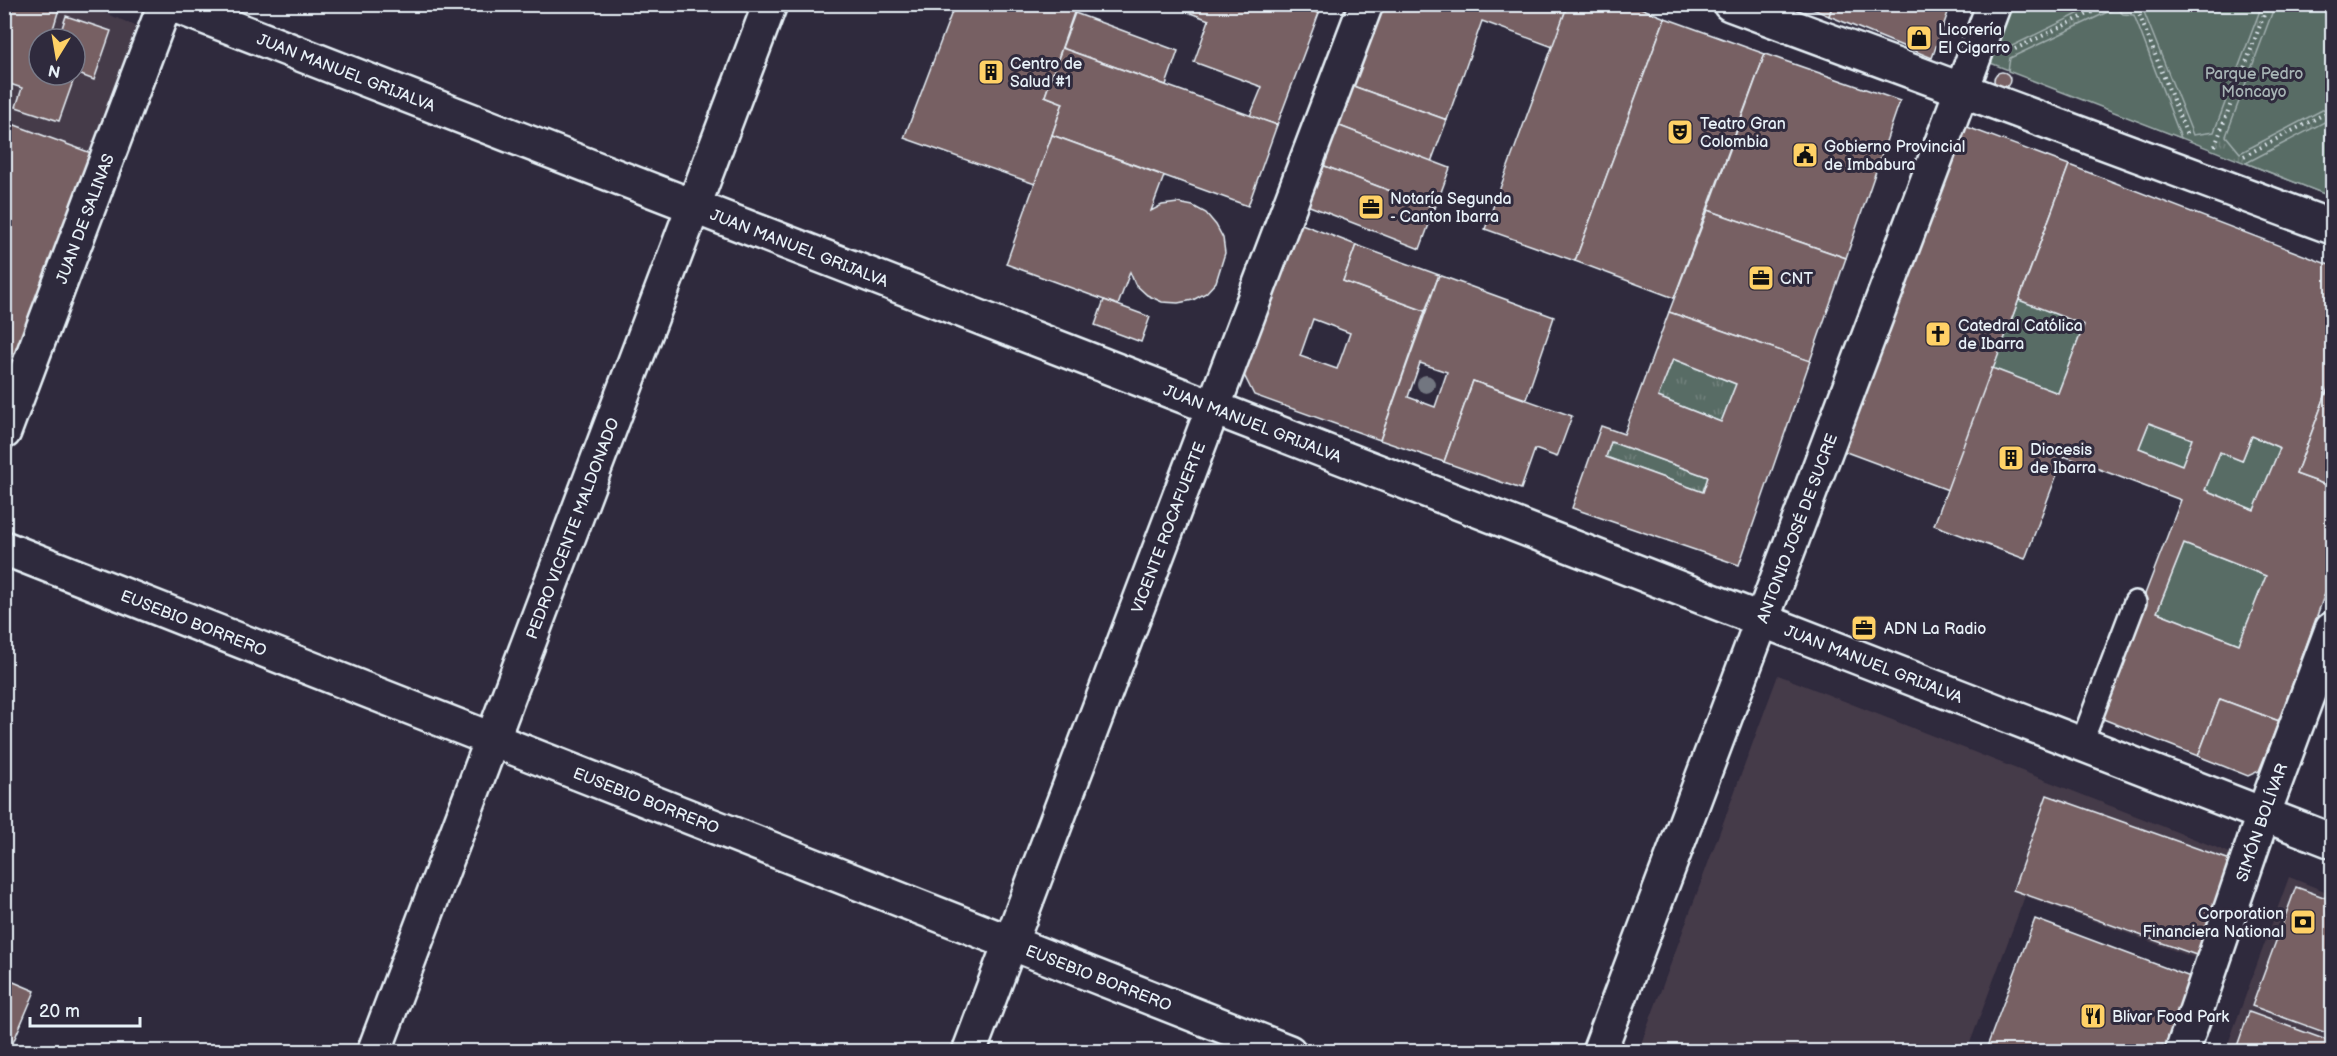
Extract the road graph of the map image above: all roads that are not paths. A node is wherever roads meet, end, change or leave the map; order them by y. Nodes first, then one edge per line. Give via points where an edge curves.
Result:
1 (165, 4) edge
2 (171, 4) edge
3 (770, 4) edge
4 (1366, 4) edge
5 (1730, 4) edge
6 (1994, 4) edge
7 (1961, 90) junction
8 (693, 207) junction
9 (2332, 227) edge
10 (1214, 408) junction
11 (4, 432) edge
12 (4, 548) edge
13 (2135, 602) dead end
14 (1762, 620) junction
15 (2332, 629) edge
16 (492, 740) junction
17 (2081, 744) junction
18 (2263, 814) junction
19 (2332, 841) edge
20 (1010, 942) junction
21 (374, 1052) edge
22 (969, 1052) edge
23 (1289, 1052) edge
24 (1599, 1052) edge
25 (2182, 1052) edge

1 - 11 street, JUAN DE SALINAS
2 - 8 street, JUAN MANUEL GRIJALVA
3 - 8 street, PEDRO VICENTE MALDONADO
4 - 10 street, VICENTE ROCAFUERTE
5 - 7 street
6 - 7 street, ANTONIO JOSÉ DE SUCRE
7 - 9 street
7 - 14 street, ANTONIO JOSÉ DE SUCRE
8 - 10 street, JUAN MANUEL GRIJALVA
8 - 16 street, PEDRO VICENTE MALDONADO
10 - 14 street, JUAN MANUEL GRIJALVA
10 - 20 street, VICENTE ROCAFUERTE
12 - 16 street, EUSEBIO BORRERO
13 - 17 lane
14 - 17 street, JUAN MANUEL GRIJALVA
14 - 24 street, ANTONIO JOSÉ DE SUCRE
15 - 18 street, SIMÓN BOLÍVAR
16 - 20 street, EUSEBIO BORRERO
16 - 21 street, PEDRO VICENTE MALDONADO
17 - 18 street, JUAN MANUEL GRIJALVA
18 - 19 street, JUAN MANUEL GRIJALVA
18 - 25 street, SIMÓN BOLÍVAR
20 - 22 street, VICENTE ROCAFUERTE
20 - 23 street, EUSEBIO BORRERO

